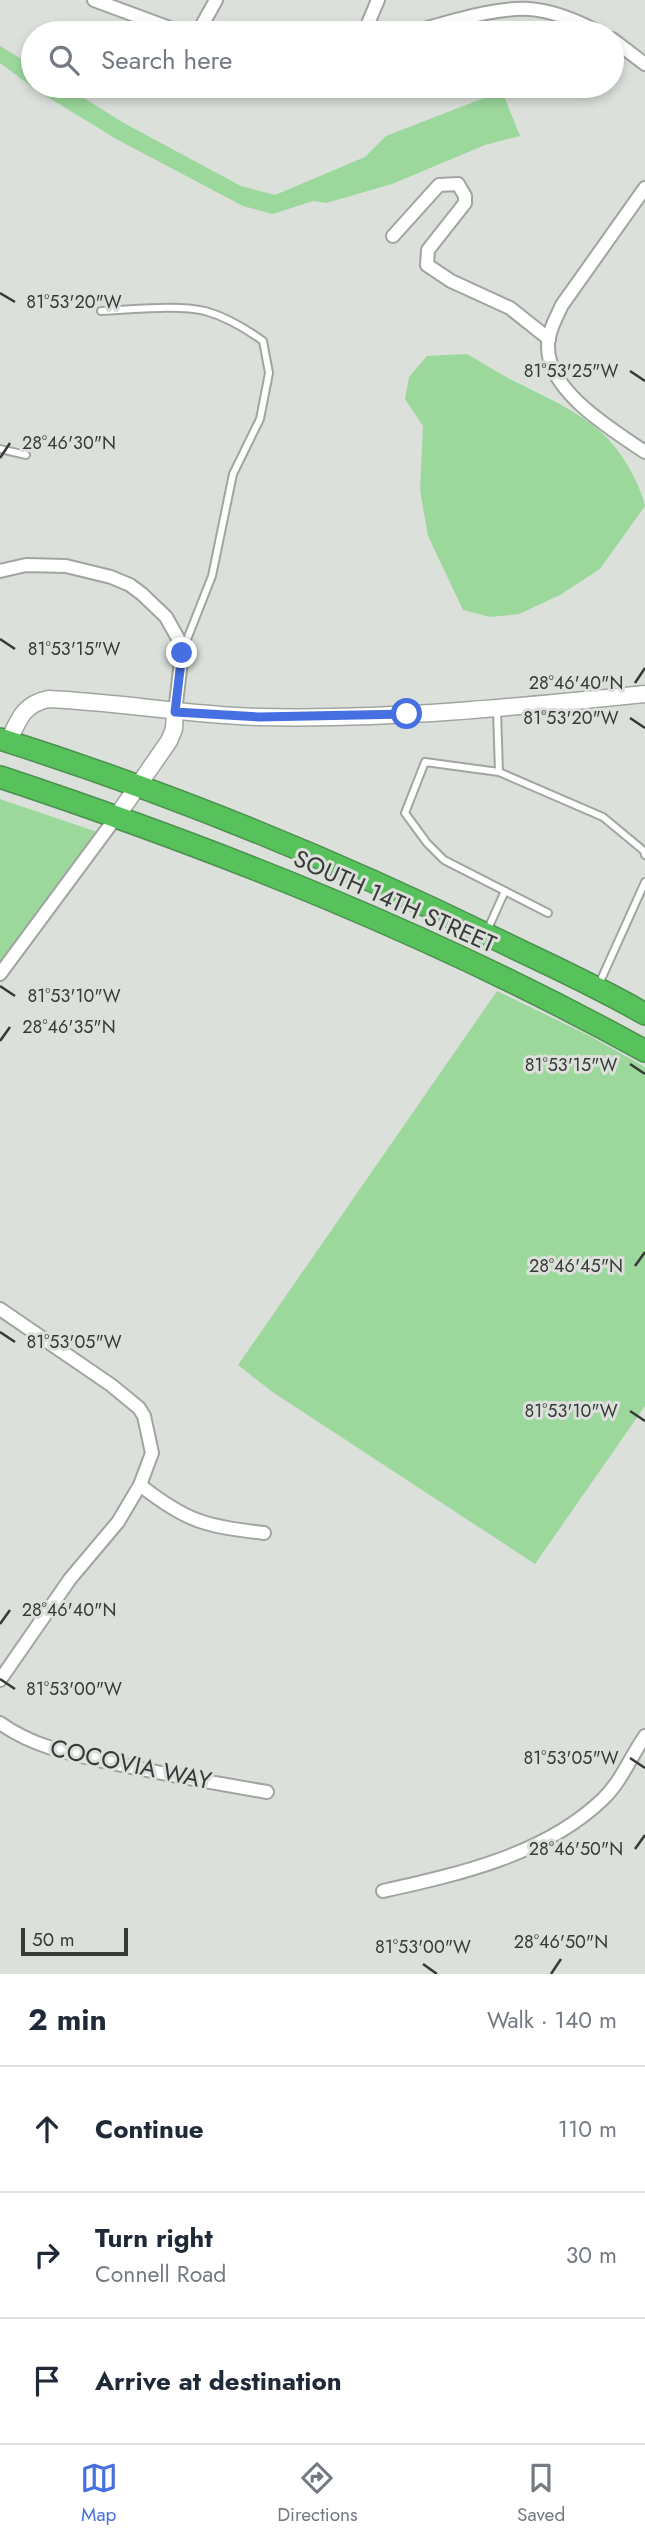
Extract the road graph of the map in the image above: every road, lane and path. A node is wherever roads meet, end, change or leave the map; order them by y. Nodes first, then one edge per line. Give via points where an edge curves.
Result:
1 (93, 0) edge
2 (216, 0) edge
3 (378, 0) edge
4 (533, 5) edge
5 (150, 21) edge
6 (204, 21) edge
7 (369, 21) edge
8 (460, 21) edge
9 (574, 21) edge
10 (624, 47) edge
11 (644, 60) edge
12 (645, 188) edge
13 (393, 236) dead end
14 (101, 312) dead end
15 (549, 339) junction
16 (0, 449) edge
17 (645, 453) edge
18 (26, 455) dead end
19 (0, 571) edge
20 (182, 653) junction
21 (645, 694) edge
22 (496, 708) junction
23 (175, 712) junction
24 (4, 741) edge
25 (499, 772) junction
26 (0, 777) edge
27 (138, 786) junction
28 (117, 816) junction
29 (645, 855) edge
30 (645, 882) edge
31 (505, 891) junction
32 (548, 913) dead end
33 (485, 934) junction
34 (0, 974) edge
35 (597, 989) junction
36 (645, 1014) edge
37 (645, 1051) edge
38 (0, 1310) edge
39 (140, 1485) junction
40 (264, 1533) dead end
41 (0, 1680) edge
42 (0, 1723) edge
43 (645, 1736) edge
44 (267, 1793) dead end
45 (383, 1891) dead end

1 - 5 street
2 - 6 street
3 - 7 street
4 - 8 street
4 - 9 street
10 - 11 street
12 - 15 street via 562,305
13 - 15 street via 439,185 458,184 465,203 428,250 427,265 510,308
14 - 20 lane via 203,311 238,323 263,341 269,373 260,419 233,474 212,576
15 - 17 street via 550,359 569,393
16 - 18 lane
19 - 20 street via 26,565 66,566 111,577 142,594 166,617
20 - 23 street
21 - 22 street
22 - 23 street via 321,717
22 - 25 lane
23 - 24 street via 48,699 26,708
23 - 27 street via 169,741
24 - 27 highway, SOUTH 14TH STREET
25 - 29 lane via 603,817
25 - 31 lane via 425,762 405,813 444,860
26 - 28 highway, SOUTH 14TH STREET
27 - 28 street
27 - 33 highway, SOUTH 14TH STREET via 317,857
28 - 34 street
28 - 37 highway, SOUTH 14TH STREET via 377,919
30 - 35 lane
31 - 32 lane
31 - 33 lane
33 - 35 highway, SOUTH 14TH STREET
35 - 36 highway, SOUTH 14TH STREET
38 - 39 street via 139,1408 152,1444
39 - 40 street via 198,1522
39 - 41 street
42 - 44 street, COCOVIA WAY via 33,1742 74,1754
43 - 45 street via 605,1797 573,1822 499,1860

